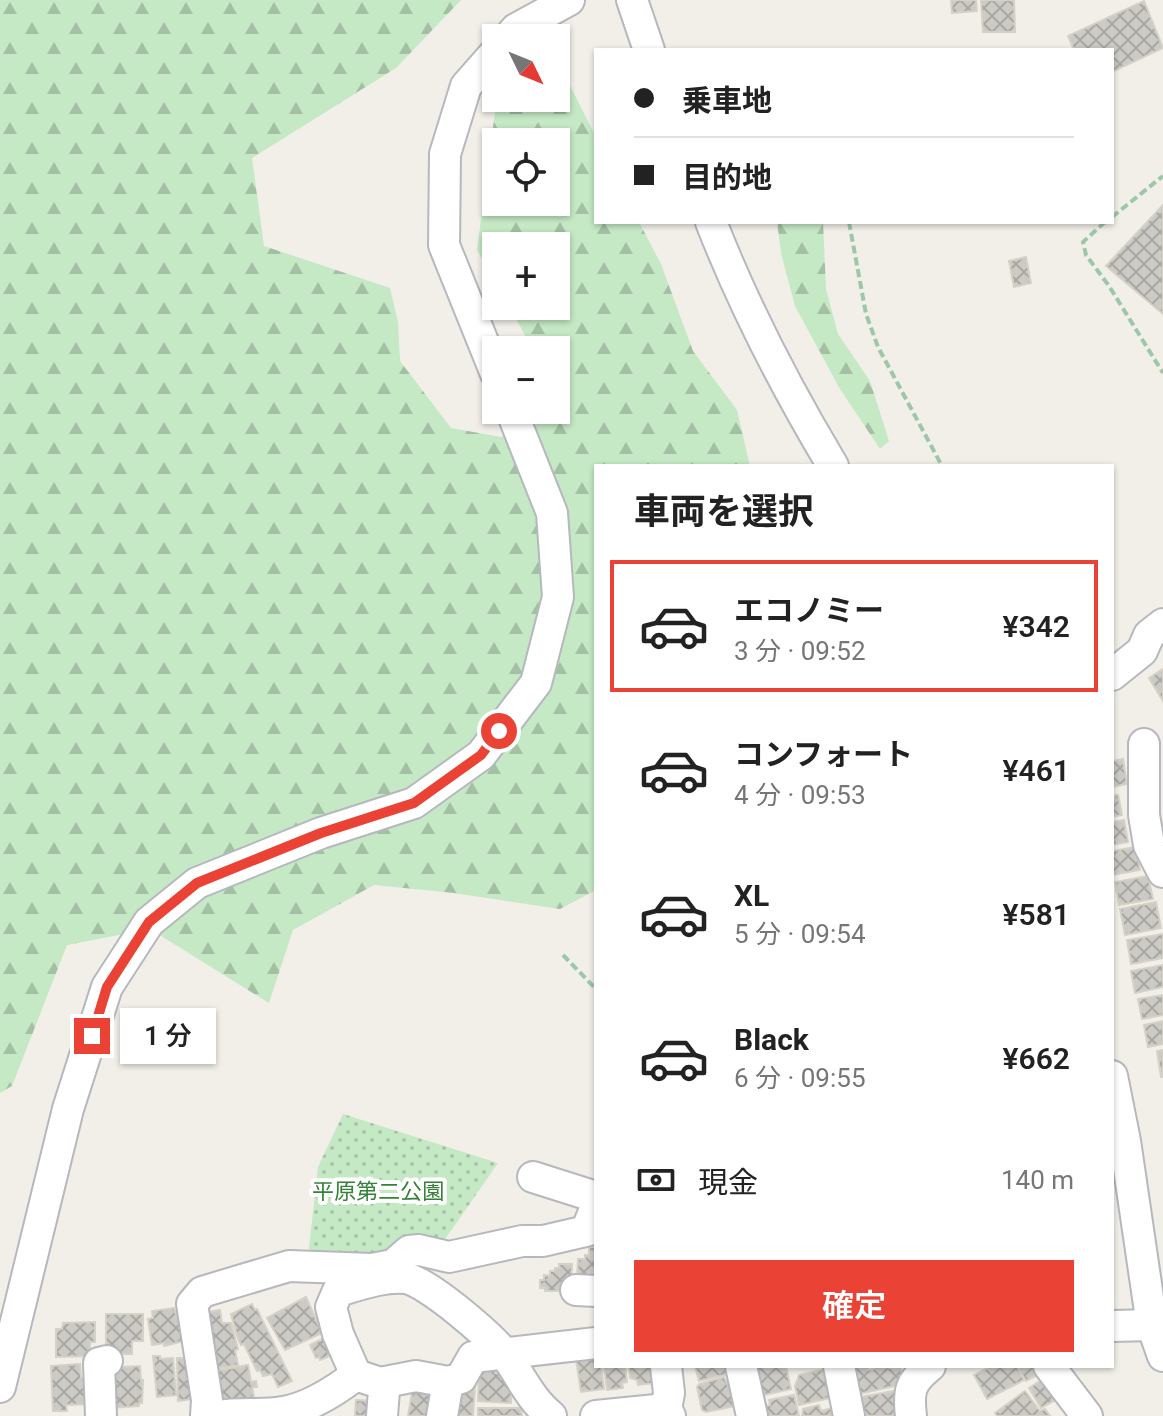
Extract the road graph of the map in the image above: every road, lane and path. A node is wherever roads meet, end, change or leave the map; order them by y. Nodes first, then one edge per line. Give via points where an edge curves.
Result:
1 (569, 0) edge
2 (632, 0) edge
3 (525, 24) edge
4 (648, 48) edge
5 (482, 68) edge
6 (1163, 176) edge
7 (1114, 215) edge
8 (712, 224) edge
9 (849, 224) edge
10 (1103, 224) edge
11 (482, 339) edge
12 (1163, 373) edge
13 (517, 424) edge
14 (832, 464) edge
15 (941, 464) edge
16 (1163, 624) edge
17 (1114, 673) edge
18 (1144, 744) dead end
19 (1163, 872) edge
20 (563, 955) dead end
21 (594, 987) edge
22 (1114, 1086) edge
23 (533, 1177) dead end
24 (594, 1196) edge
25 (594, 1212) edge
26 (1114, 1326) edge
27 (1157, 1330) edge
28 (594, 1343) edge
29 (505, 1354) junction
30 (1163, 1356) edge
31 (107, 1361) dead end
32 (666, 1368) edge
33 (741, 1368) edge
34 (839, 1368) edge
35 (922, 1368) edge
36 (1051, 1368) edge
37 (368, 1379) junction
38 (448, 1382) junction
39 (0, 1387) edge
40 (668, 1412) edge
41 (101, 1416) edge
42 (206, 1416) edge
43 (219, 1416) edge
44 (382, 1416) edge
45 (442, 1416) edge
46 (551, 1416) edge
47 (602, 1416) edge
48 (752, 1416) edge
49 (849, 1416) edge
50 (911, 1416) edge
51 (1087, 1416) edge

1 - 3 street
2 - 4 street
5 - 11 street via 466,86 445,154 444,229 444,245
6 - 7 path
8 - 14 street via 738,292
9 - 15 path via 866,314 878,347
10 - 12 path via 1083,242 1086,255
13 - 39 street via 552,513 558,597 536,683 481,755 414,803 321,833 197,883 149,922 107,987 68,1109
16 - 17 street via 1149,635 1142,651
18 - 19 street via 1144,815 1149,845
20 - 21 path
22 - 27 street
23 - 24 street
25 - 42 street via 586,1231 561,1237 449,1257 409,1251 393,1265 372,1269 289,1266 202,1292 192,1304
26 - 27 street
27 - 30 street
28 - 29 street
29 - 37 street via 428,1289 406,1278 370,1281 338,1291 331,1307 338,1334
29 - 38 street via 473,1357 461,1378
29 - 46 street via 531,1396
31 - 41 street via 99,1363
32 - 40 street
33 - 48 street
34 - 49 street
35 - 50 street via 909,1393
36 - 51 street
37 - 38 street via 416,1376
37 - 43 street via 284,1412
37 - 44 street via 384,1390
38 - 45 street
40 - 47 street

